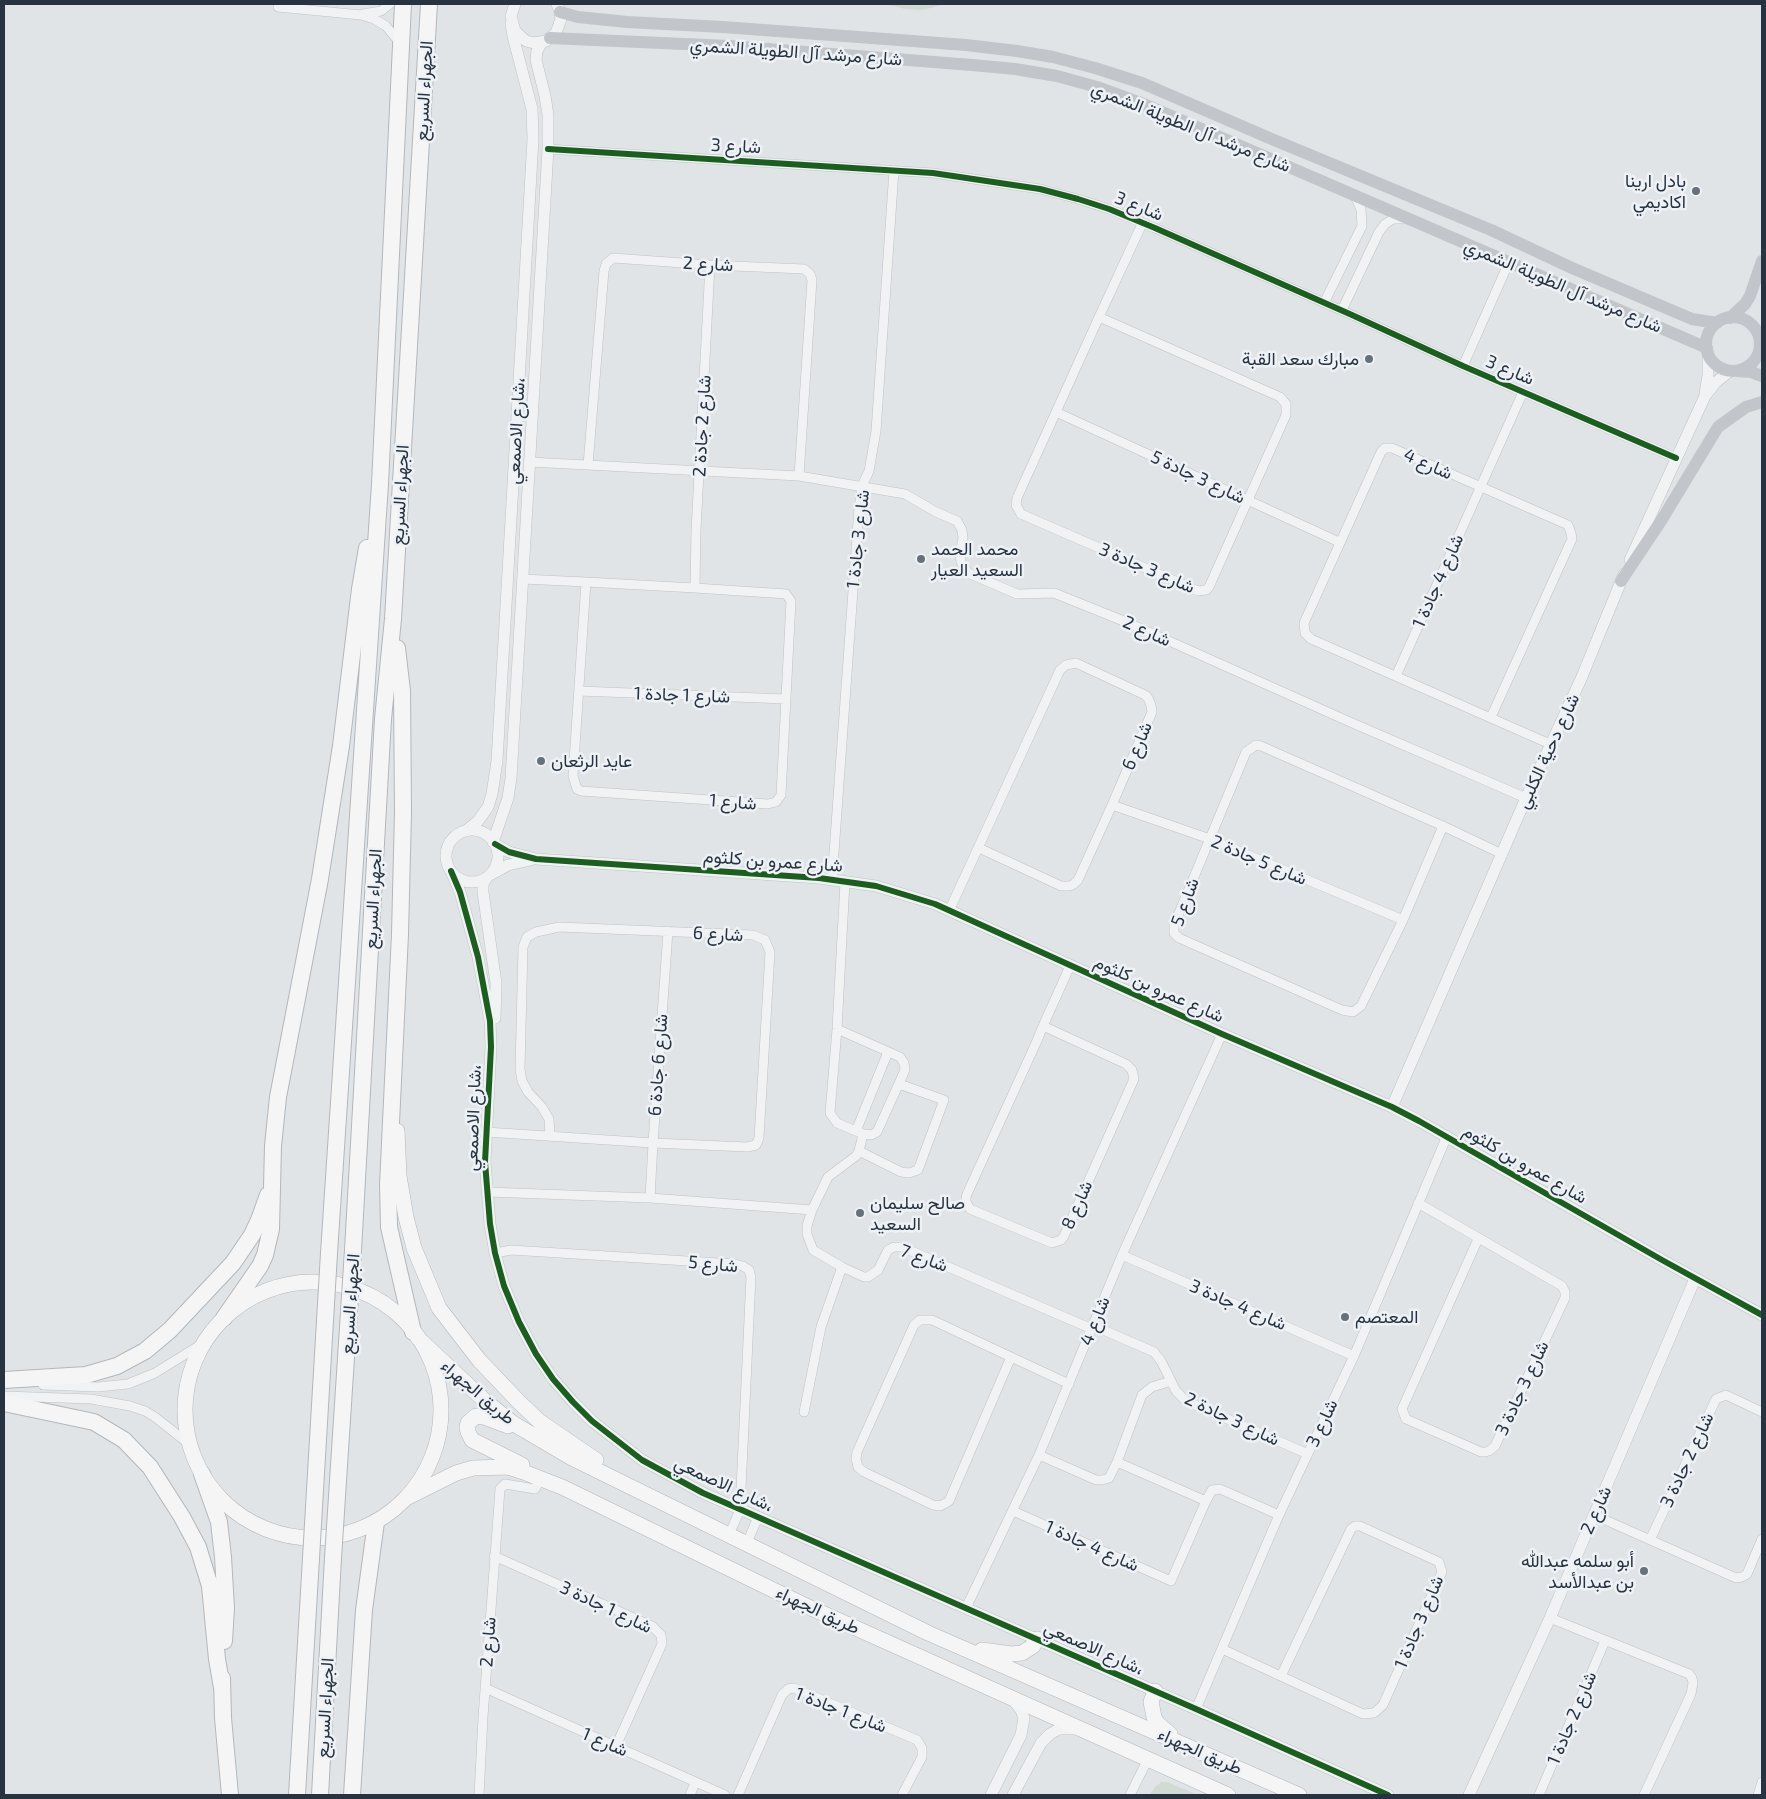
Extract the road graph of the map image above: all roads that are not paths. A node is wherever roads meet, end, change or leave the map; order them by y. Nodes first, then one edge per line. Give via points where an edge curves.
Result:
1 (390, 4) edge
2 (403, 4) edge
3 (429, 4) edge
4 (515, 4) edge
5 (278, 7) dead end
6 (559, 8) edge
7 (361, 15) junction
8 (627, 22) junction
9 (512, 24) junction
10 (826, 35) junction
11 (881, 39) junction
12 (546, 40) junction
13 (626, 42) junction
14 (401, 43) junction
15 (796, 51) junction
16 (850, 55) junction
17 (1223, 138) junction
18 (1274, 140) junction
19 (548, 149) junction
20 (894, 170) junction
21 (1355, 196) junction
22 (1407, 219) junction
23 (1142, 224) junction
24 (1762, 261) edge
25 (1508, 262) junction
26 (710, 265) junction
27 (1582, 272) junction
28 (1324, 303) junction
29 (1342, 310) junction
30 (1100, 317) junction
31 (1730, 318) junction
32 (1762, 321) edge
33 (1717, 323) junction
34 (1761, 343) edge
35 (1707, 350) junction
36 (1464, 366) junction
37 (1734, 371) junction
38 (1762, 376) edge
39 (1523, 392) junction
40 (1705, 396) junction
41 (1762, 402) edge
42 (1056, 412) junction
43 (1676, 458) junction
44 (530, 462) junction
45 (588, 465) junction
46 (699, 470) junction
47 (799, 476) junction
48 (380, 484) junction
49 (862, 486) junction
50 (1480, 487) junction
51 (1248, 500) junction
52 (1340, 542) junction
53 (522, 579) junction
54 (1621, 580) junction
55 (586, 582) junction
56 (695, 588) junction
57 (393, 619) junction
58 (1396, 676) junction
59 (579, 691) junction
60 (786, 699) junction
61 (1490, 717) junction
62 (1550, 744) junction
63 (1526, 798) junction
64 (1112, 805) junction
65 (1443, 826) junction
66 (467, 830) junction
67 (1210, 839) junction
68 (494, 843) junction
69 (979, 848) junction
70 (1502, 854) junction
71 (536, 859) junction
72 (451, 871) junction
73 (487, 876) junction
74 (832, 880) junction
75 (845, 882) junction
76 (949, 911) junction
77 (1403, 920) junction
78 (668, 931) junction
79 (1070, 966) junction
80 (1043, 1026) junction
81 (837, 1030) junction
82 (1222, 1034) junction
83 (491, 1047) junction
84 (888, 1052) junction
85 (394, 1079) junction
86 (899, 1084) junction
87 (1392, 1107) junction
88 (486, 1132) junction
89 (859, 1133) junction
90 (550, 1136) junction
91 (1447, 1136) junction
92 (652, 1144) junction
93 (859, 1151) junction
94 (272, 1170) junction
95 (487, 1192) junction
96 (650, 1198) junction
97 (1418, 1203) junction
98 (812, 1210) junction
99 (1478, 1239) junction
100 (495, 1253) junction
101 (1122, 1255) junction
102 (842, 1267) junction
103 (1696, 1279) junction
104 (1762, 1315) edge
105 (224, 1318) junction
106 (1093, 1327) junction
107 (416, 1335) junction
108 (205, 1342) junction
109 (1354, 1356) junction
110 (1011, 1358) junction
111 (4, 1381) edge
112 (1171, 1381) junction
113 (1069, 1384) junction
114 (4, 1396) edge
115 (4, 1403) edge
116 (804, 1412) dead end
117 (1762, 1412) edge
118 (190, 1444) junction
119 (1308, 1454) junction
120 (1039, 1455) junction
121 (572, 1458) junction
122 (1117, 1462) junction
123 (202, 1474) junction
124 (541, 1478) junction
125 (562, 1486) junction
126 (406, 1498) junction
127 (659, 1500) junction
128 (1206, 1501) junction
129 (740, 1510) junction
130 (1014, 1511) junction
131 (1279, 1515) junction
132 (1594, 1515) junction
133 (758, 1518) junction
134 (376, 1522) junction
135 (729, 1535) junction
136 (1762, 1539) edge
137 (1650, 1540) junction
138 (748, 1544) junction
139 (494, 1556) junction
140 (966, 1608) junction
141 (1550, 1618) junction
142 (1037, 1640) junction
143 (1605, 1640) junction
144 (961, 1647) junction
145 (1222, 1649) junction
146 (1281, 1676) junction
147 (222, 1688) junction
148 (485, 1688) junction
149 (1154, 1691) junction
150 (1007, 1696) junction
151 (1196, 1709) junction
152 (1086, 1731) junction
153 (1178, 1741) junction
154 (616, 1746) junction
155 (1016, 1747) junction
156 (1032, 1759) junction
157 (1148, 1759) junction
158 (696, 1783) junction
159 (1762, 1784) edge
160 (230, 1795) edge
161 (297, 1795) edge
162 (320, 1795) edge
163 (352, 1795) edge
164 (479, 1795) edge
165 (690, 1795) edge
166 (725, 1795) edge
167 (738, 1795) edge
168 (902, 1795) edge
169 (991, 1795) edge
170 (1013, 1795) edge
171 (1130, 1795) edge
172 (1228, 1795) edge
173 (1299, 1795) edge
174 (1388, 1795) edge
175 (1469, 1795) edge
176 (1539, 1795) edge
177 (1644, 1795) edge
178 (1758, 1795) edge

1 - 7 street via 381,11
2 - 14 highway, الجهراء السريع
3 - 57 highway, الجهراء السريع
4 - 9 street, شارع الاصمعي،
5 - 7 street
6 - 8 main road, شارع مرشد آل الطويلة الشمري via 578,17
6 - 12 street, شارع الاصمعي، via 560,27
7 - 14 street via 380,21
8 - 10 main road, شارع مرشد آل الطويلة الشمري
8 - 13 main road via 616,31
9 - 12 street via 514,31 526,41
9 - 66 street, شارع الاصمعي، via 532,109 533,132 497,761 488,807
10 - 11 main road, شارع مرشد آل الطويلة الشمري
10 - 15 main road via 824,43 802,44
11 - 16 main road via 873,44 848,44 845,50
11 - 18 main road, شارع مرشد آل الطويلة الشمري via 1017,51 1095,68 1142,83
12 - 13 main road, شارع مرشد آل الطويلة الشمري
12 - 19 street, شارع الاصمعي، via 538,50 536,60 548,115
13 - 15 main road, شارع مرشد آل الطويلة الشمري
14 - 48 highway, الجهراء السريع
15 - 16 main road, شارع مرشد آل الطويلة الشمري
16 - 17 main road, شارع مرشد آل الطويلة الشمري via 980,65 1057,76 1105,90
17 - 18 main road via 1226,131 1234,126 1259,138
17 - 21 main road, شارع مرشد آل الطويلة الشمري
18 - 27 main road, شارع مرشد آل الطويلة الشمري via 1491,230
19 - 20 street, شارع 3
19 - 44 street, شارع الاصمعي،
20 - 23 street, شارع 3 via 1040,189 1109,209
20 - 49 street, شارع 3 جادة 1 via 876,431 869,471
21 - 22 main road, شارع مرشد آل الطويلة الشمري
21 - 28 street via 1361,209 1362,226
22 - 25 main road, شارع مرشد آل الطويلة الشمري
22 - 29 street via 1393,219 1385,224
23 - 28 street, شارع 3
23 - 30 street, شارع 3 جادة 3
24 - 31 main road via 1750,296
25 - 27 main road via 1532,265 1577,283 1584,280
25 - 35 main road, شارع مرشد آل الطويلة الشمري
25 - 36 street
26 - 45 street, شارع 2 via 613,258 606,264
26 - 46 street, شارع 2 جادة 2
26 - 47 street, شارع 2 via 804,269 810,274
27 - 33 main road, شارع مرشد آل الطويلة الشمري via 1692,319
28 - 29 street, شارع 3
29 - 36 street, شارع 3
30 - 42 street, شارع 3 جادة 3
30 - 51 street, شارع 3 جادة 3 via 1284,400 1286,415
31 - 33 main road
31 - 34 main road via 1748,322 1755,328
32 - 34 main road
33 - 35 main road via 1708,336
34 - 37 main road via 1753,363
35 - 37 main road via 1717,366
35 - 40 street, شارع دحية الكلبي
36 - 39 street, شارع 3
37 - 38 main road
37 - 40 street, شارع دحية الكلبي via 1716,382
39 - 43 street, شارع 3
39 - 50 street, شارع 4 جادة 1
40 - 43 street, شارع دحية الكلبي
41 - 54 main road via 1737,412 1718,427
42 - 51 street, شارع 3 جادة 5
42 - 51 street, شارع 3 جادة 3 via 1017,498 1016,505 1021,514 1198,591 1209,587
43 - 54 street, شارع دحية الكلبي
44 - 45 street, شارع 2
44 - 53 street, شارع الاصمعي،
45 - 46 street, شارع 2
46 - 47 street, شارع 2
46 - 56 street, شارع 2 جادة 2
47 - 49 street, شارع 2
48 - 94 highway via 360,589 323,861 278,1097
48 - 161 highway, الجهراء السريع, bridge
49 - 63 street, شارع 2 via 906,494 956,521 963,538 961,562 968,574 1017,594 1054,594 1131,624
49 - 74 street, شارع 3 جادة 1
50 - 52 street, شارع 4 via 1392,448 1385,448
50 - 58 street, شارع 4 جادة 1
50 - 61 street, شارع 4 via 1568,525 1572,532 1572,539
51 - 52 street, شارع 3 جادة 5
52 - 58 street, شارع 4 via 1304,623 1305,633 1311,639
53 - 55 street, شارع 1
53 - 68 street, شارع الاصمعي، via 511,778
54 - 62 street, شارع دحية الكلبي
55 - 56 street, شارع 1
55 - 59 street, شارع 1
56 - 60 street, شارع 1 via 782,593 789,597
57 - 85 highway via 402,691 403,812
57 - 162 highway, الجهراء السريع, bridge via 383,719
58 - 61 street, شارع 4
59 - 60 street, شارع 1 جادة 1
59 - 60 street, شارع 1 via 573,776 576,789 768,804 776,802 781,795
61 - 62 street, شارع 4
62 - 63 street, شارع دحية الكلبي
63 - 70 street, شارع دحية الكلبي
64 - 67 street, شارع 5 جادة 2
64 - 69 street, شارع 6 via 1078,880 1070,886 1061,886
64 - 69 street, شارع 6 via 1152,712 1151,704 1145,695 1070,664 1060,670
65 - 67 street, شارع 5 via 1256,745 1246,752
65 - 70 street, شارع 5
65 - 77 street, شارع 5
66 - 68 street via 486,834
66 - 72 street via 458,833 448,846 446,855
67 - 77 street, شارع 5 جادة 2
67 - 77 street, شارع 5 via 1174,925 1174,933 1342,1010 1353,1012 1361,1006
68 - 71 street, شارع عمرو بن كلثوم via 509,852
68 - 73 street via 497,861
69 - 76 street, شارع 6
70 - 87 street, شارع دحية الكلبي
71 - 73 street, شارع عمرو بن كلثوم via 508,865
71 - 74 street, شارع عمرو بن كلثوم
72 - 73 street via 464,880 480,880
72 - 83 street, شارع الاصمعي، via 478,957 487,1001
73 - 83 street, شارع الاصمعي، via 483,897 496,983
74 - 75 street, شارع عمرو بن كلثوم
75 - 76 street, شارع عمرو بن كلثوم via 876,886
75 - 81 street
76 - 79 street, شارع عمرو بن كلثوم
78 - 90 street, شارع 6 via 559,927 527,937 520,1069 528,1092 549,1119
78 - 92 street, شارع 6 جادة 6
78 - 92 street, شارع 6 via 753,935 765,940 769,948 759,1138 756,1145 747,1147
79 - 80 street, شارع 8
79 - 82 street, شارع عمرو بن كلثوم
80 - 80 street, شارع 8 via 966,1202 970,1209 1052,1243 1064,1236 1134,1079 1126,1064
81 - 84 street
81 - 89 street via 830,1114 837,1123
82 - 87 street, شارع عمرو بن كلثوم
82 - 101 street, شارع 4
83 - 88 street, شارع الاصمعي،
84 - 86 street via 900,1057 904,1063 905,1070
84 - 89 street
85 - 107 highway via 389,1227
85 - 127 highway via 399,1176 406,1217 414,1248 439,1308 499,1383 539,1420
86 - 89 street via 877,1132 870,1135
86 - 93 street via 944,1100 918,1170 901,1172
87 - 91 street, شارع عمرو بن كلثوم
88 - 90 street, شارع 6
88 - 95 street, شارع الاصمعي،
89 - 93 street
90 - 92 street, شارع 6
91 - 97 street, شارع 3
91 - 103 street, شارع عمرو بن كلثوم
92 - 96 street, شارع 6 جادة 6
93 - 98 street, شارع 7 via 828,1177
94 - 105 highway via 271,1229 265,1254 253,1278
94 - 111 highway via 265,1204 243,1249 158,1342 132,1360 102,1371
95 - 96 street
95 - 100 street, شارع الاصمعي،
96 - 98 street
97 - 99 street, شارع 3 جادة 3
97 - 109 street, شارع 3
98 - 102 street, شارع 7 via 807,1234 813,1250
99 - 99 street, شارع 3 جادة 3 via 1562,1286 1566,1295 1495,1446 1485,1452 1406,1419 1402,1409
100 - 129 street, شارع الاصمعي، via 519,1322 536,1354 573,1402 642,1460
100 - 129 street, شارع 5 via 511,1250 746,1267 752,1276
101 - 106 street, شارع 4
101 - 109 street, شارع 4 جادة 3
102 - 106 street, شارع 7 via 868,1277 878,1270 888,1250 894,1246 902,1247
102 - 116 street via 821,1327
103 - 104 street, شارع عمرو بن كلثوم
103 - 132 street, شارع 2
105 - 107 highway via 242,1304 274,1288 328,1283 378,1301
105 - 108 highway
106 - 112 street, شارع 3 جادة 2 via 1154,1352
106 - 113 street, شارع 4
107 - 121 highway, طريق الجهراء via 514,1424
107 - 126 highway via 429,1357 436,1378 440,1422 429,1464
108 - 111 street via 160,1370 128,1384 98,1387
108 - 118 highway via 189,1376 185,1399 185,1422
109 - 119 street, شارع 3
110 - 110 street via 932,1320 917,1322 857,1452 858,1467 933,1505 946,1503
110 - 113 street
112 - 119 street, شارع 3 جادة 2 via 1186,1401
112 - 122 street via 1142,1395
113 - 120 street, شارع 4
114 - 118 street via 91,1399 130,1406 155,1417
115 - 147 highway via 94,1422 124,1440 150,1467 198,1548 210,1586
117 - 137 street, شارع 2 جادة 3 via 1726,1395 1716,1399
118 - 123 highway
119 - 131 street, شارع 3
120 - 122 street via 1096,1480 1109,1478
120 - 130 street, شارع 4
121 - 125 highway via 484,1416 476,1416 468,1423 472,1440
121 - 127 highway, طريق الجهراء
122 - 128 street
123 - 134 highway via 228,1506 266,1530 311,1539 355,1532
123 - 147 highway via 219,1522 223,1557 226,1608
124 - 125 highway, طريق الجهراء
124 - 126 highway, طريق الجهراء via 508,1467 473,1468
124 - 139 street, شارع 2 via 535,1488 505,1484 500,1489
125 - 150 highway, طريق الجهراء via 802,1604
126 - 134 highway
127 - 135 highway, طريق الجهراء
128 - 130 street, شارع 4 جادة 1 via 1171,1580
128 - 131 street via 1210,1492 1220,1489
129 - 133 street, شارع الاصمعي،
129 - 135 street
130 - 140 street, شارع 4
131 - 145 street, شارع 3
132 - 137 street
132 - 141 street, شارع 2
133 - 138 street
133 - 140 street, شارع الاصمعي،
134 - 163 highway via 364,1610
135 - 138 highway, طريق الجهراء
136 - 137 street via 1748,1574 1739,1578
138 - 144 highway, طريق الجهراء
139 - 148 street, شارع 2
139 - 154 street, شارع 1 جادة 3 via 652,1626 661,1634 662,1644
140 - 142 street, شارع الاصمعي،
141 - 143 street
141 - 175 street, شارع 2
142 - 144 highway via 1022,1653
142 - 149 street, شارع الاصمعي،
143 - 176 street, شارع 2 جادة 1
143 - 177 street via 1692,1678 1691,1694
144 - 153 highway, طريق الجهراء
145 - 146 street, شارع 3 جادة 1
145 - 151 street, شارع 3
146 - 146 street, شارع 3 جادة 1 via 1363,1714 1374,1713 1383,1706 1442,1572 1439,1562 1360,1526 1350,1529
147 - 160 highway
148 - 154 street, شارع 1
148 - 164 street, شارع 2
149 - 151 street, شارع الاصمعي،
149 - 153 highway via 1151,1702 1154,1717
150 - 152 highway, طريق الجهراء
150 - 155 street via 1015,1702 1024,1718
151 - 174 street, شارع الاصمعي،
152 - 156 street via 1059,1729 1041,1743
152 - 157 highway, طريق الجهراء
153 - 173 highway, طريق الجهراء
154 - 158 street, شارع 1
155 - 156 street via 1030,1747
155 - 169 street
156 - 170 street
157 - 171 street
157 - 172 highway, طريق الجهراء
158 - 165 street
158 - 166 street, شارع 1
159 - 178 street
167 - 168 street, شارع 1 جادة 1 via 782,1696 791,1688 917,1740 922,1756

